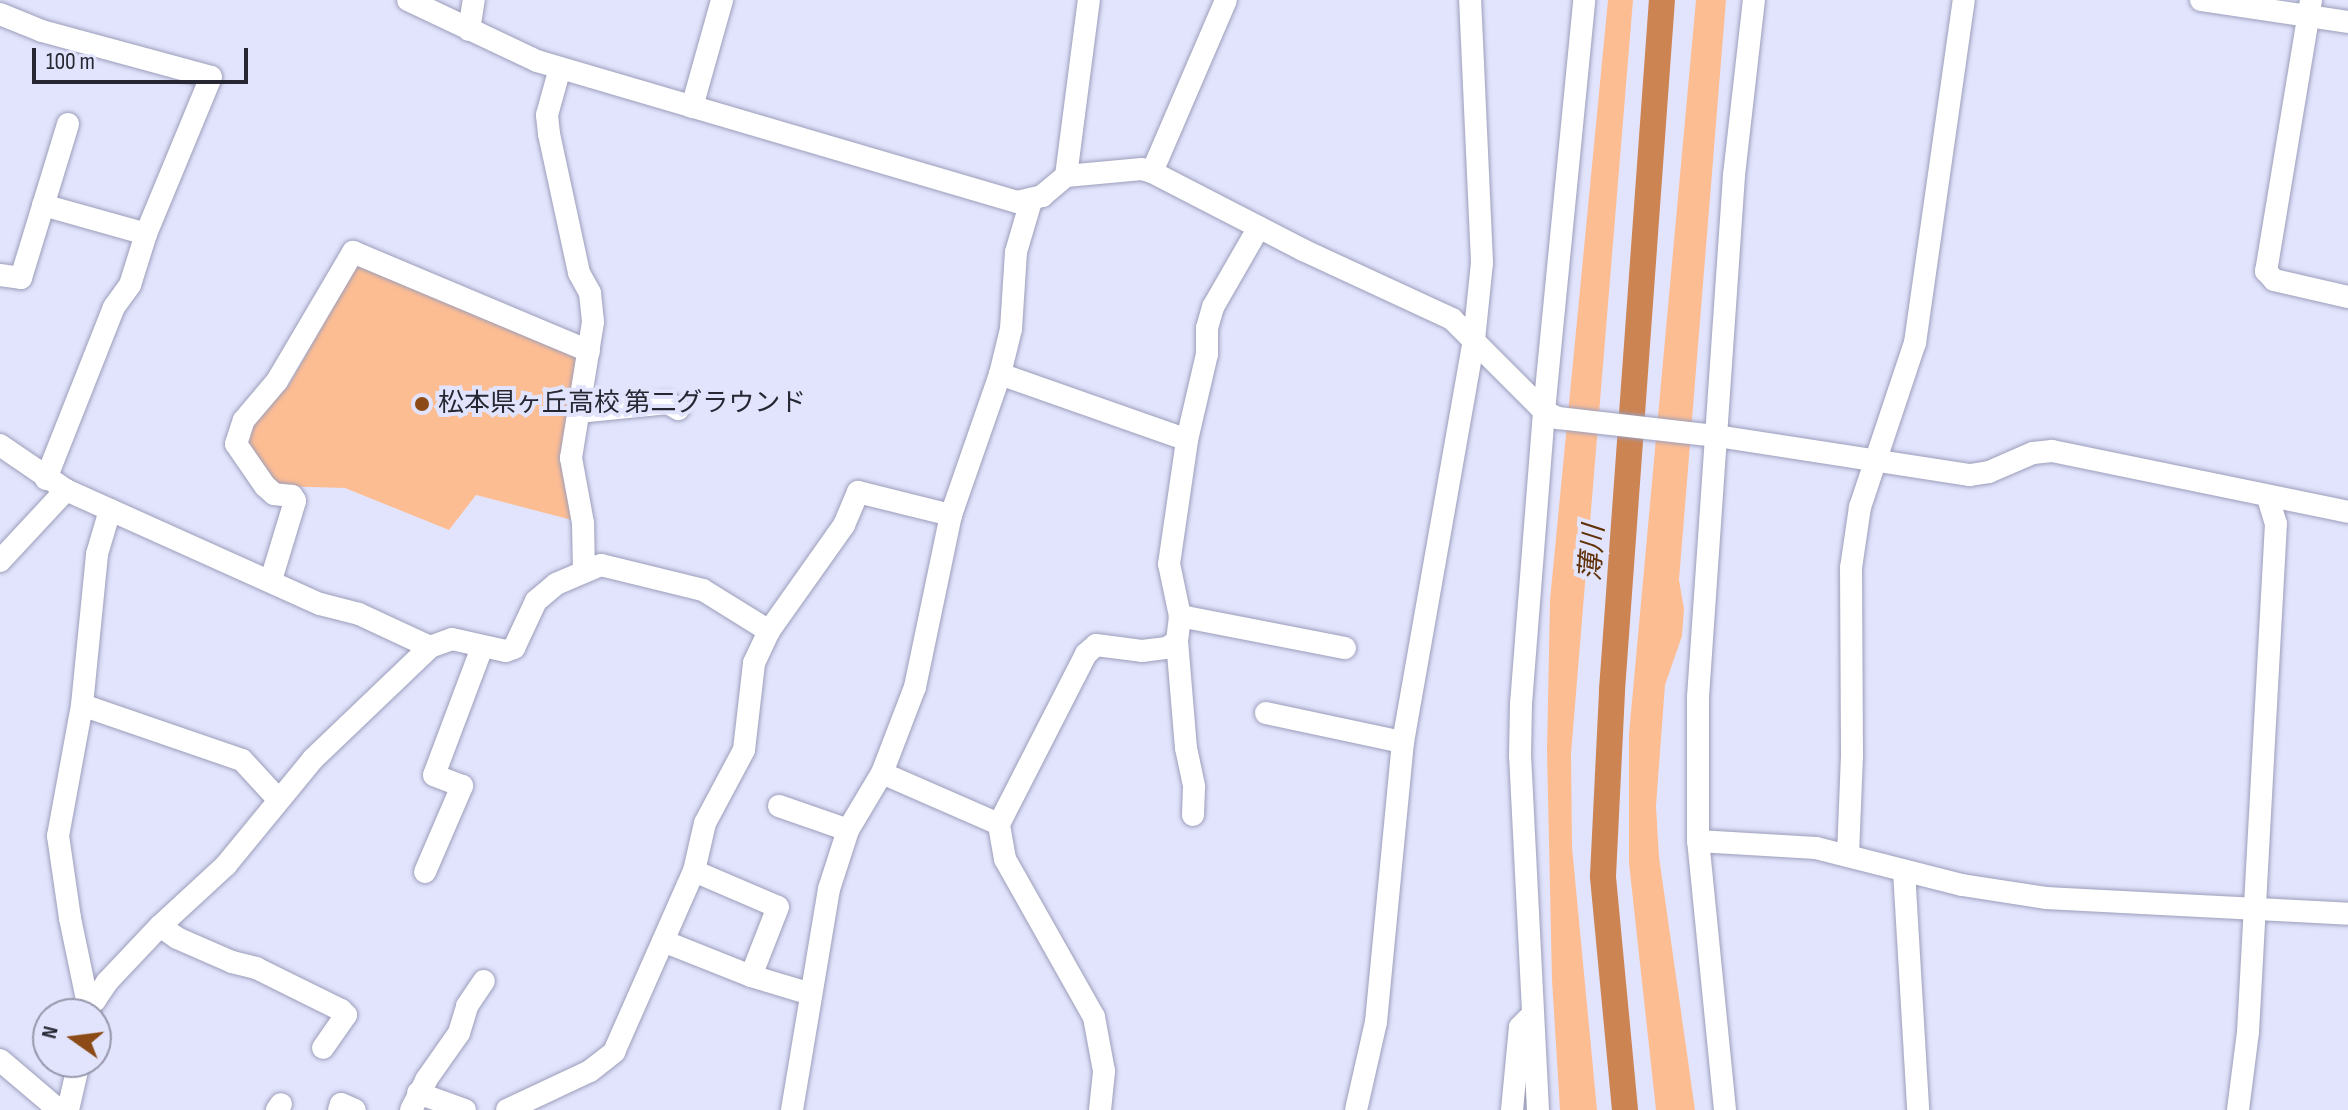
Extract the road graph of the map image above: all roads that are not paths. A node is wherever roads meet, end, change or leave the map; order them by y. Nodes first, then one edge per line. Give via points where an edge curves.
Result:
1 (408, 0) edge
2 (474, 0) edge
3 (722, 0) edge
4 (1089, 0) edge
5 (1226, 0) edge
6 (1470, 0) edge
7 (1584, 0) edge
8 (1754, 0) edge
9 (1964, 0) edge
10 (2201, 0) edge
11 (2310, 8) edge
12 (0, 14) edge
13 (2348, 22) edge
14 (469, 30) junction
15 (560, 68) junction
16 (692, 107) junction
17 (68, 124) dead end
18 (1152, 172) junction
19 (1066, 176) junction
20 (1031, 201) junction
21 (43, 205) junction
22 (1259, 227) junction
23 (146, 234) junction
24 (0, 275) edge
25 (2348, 297) edge
26 (1474, 340) junction
27 (589, 351) junction
28 (1000, 374) junction
29 (678, 409) dead end
30 (578, 412) junction
31 (1551, 415) junction
32 (1709, 435) junction
33 (1187, 440) junction
34 (0, 445) edge
35 (1875, 461) junction
36 (46, 479) junction
37 (66, 490) junction
38 (2268, 497) junction
39 (110, 510) junction
40 (2348, 512) edge
41 (951, 515) junction
42 (0, 561) edge
43 (584, 569) junction
44 (271, 580) junction
45 (1180, 616) junction
46 (769, 631) junction
47 (1177, 641) junction
48 (430, 647) junction
49 (482, 647) junction
50 (1345, 648) dead end
51 (82, 705) junction
52 (1266, 713) dead end
53 (1403, 742) junction
54 (882, 773) junction
55 (278, 799) junction
56 (779, 806) dead end
57 (1193, 815) dead end
58 (999, 824) junction
59 (848, 830) junction
60 (1698, 841) junction
61 (1848, 855) junction
62 (694, 871) junction
63 (1904, 871) junction
64 (425, 872) dead end
65 (2253, 909) junction
66 (2348, 914) edge
67 (160, 926) junction
68 (663, 941) junction
69 (751, 976) junction
70 (484, 981) dead end
71 (811, 994) junction
72 (87, 998) edge
73 (96, 998) edge
74 (1531, 1015) junction
75 (323, 1048) dead end
76 (0, 1060) edge
77 (75, 1078) edge
78 (415, 1101) edge
79 (59, 1110) edge
80 (68, 1110) edge
81 (339, 1110) edge
82 (355, 1110) edge
83 (465, 1110) edge
84 (507, 1110) edge
85 (792, 1110) edge
86 (1100, 1110) edge
87 (1356, 1110) edge
88 (1512, 1110) edge
89 (1538, 1110) edge
90 (1725, 1110) edge
91 (1918, 1110) edge
92 (2238, 1110) edge

1 - 14 street
2 - 14 street
3 - 16 street
4 - 19 street
5 - 18 street
6 - 26 street via 1482,262
7 - 31 street
8 - 32 street
9 - 35 street via 1915,343
10 - 11 street
11 - 13 street
11 - 25 street via 2266,271 2274,280
12 - 23 street via 42,31 211,77
14 - 15 street
15 - 16 street
15 - 27 street via 547,115 579,273 590,293
16 - 20 street via 889,167 1017,202
17 - 21 street
18 - 19 street
18 - 22 street
19 - 20 street
20 - 28 street via 1016,252 1011,329
21 - 23 street
21 - 24 street via 21,278
22 - 26 street via 1435,309
22 - 33 street via 1213,307
23 - 36 street via 130,285 114,307
26 - 31 street
26 - 53 street
27 - 30 street
27 - 44 street via 353,252 277,381 244,420 236,444 265,486 295,501
28 - 33 street
28 - 41 street
29 - 30 street via 668,403
30 - 43 street via 571,458 583,523
31 - 32 street
31 - 74 street via 1520,756
32 - 35 street
32 - 60 street
33 - 45 street via 1169,564
34 - 36 street
35 - 38 street via 1970,475 2052,451
35 - 61 street via 1860,507 1851,568
36 - 37 street
37 - 39 street
37 - 42 street
38 - 40 street
38 - 65 street via 2276,524
39 - 44 street
39 - 51 street via 97,554
41 - 46 street via 858,492 823,559
41 - 54 street via 915,687
43 - 46 street via 601,565 703,590
43 - 49 street via 536,601 514,648
44 - 48 street
45 - 47 street
45 - 50 street
46 - 62 street via 754,663 744,750 705,823
47 - 57 street
47 - 58 street via 1142,651 1096,645 1086,654
48 - 49 street via 452,639
48 - 55 street
49 - 64 street via 434,775 462,786
51 - 55 street via 242,760
51 - 72 street via 58,836
52 - 53 street
53 - 87 street via 1376,1022
54 - 58 street
54 - 59 street
55 - 67 street via 226,865
56 - 59 street
58 - 86 street via 1005,859 1094,1017 1104,1071
59 - 71 street via 829,889
60 - 61 street via 1784,844
60 - 90 street
61 - 63 street
62 - 68 street
62 - 69 street via 778,907
63 - 65 street via 2047,898
63 - 91 street
65 - 66 street
65 - 92 street via 2248,1032
67 - 73 street
67 - 75 street via 341,1010 346,1015
68 - 69 street
68 - 84 street via 614,1052 590,1071
69 - 71 street
70 - 78 street via 467,1006 459,1033
71 - 85 street
74 - 88 street via 1520,1027
74 - 89 street
76 - 79 street
77 - 80 street
78 - 83 street
81 - 82 street via 341,1104

